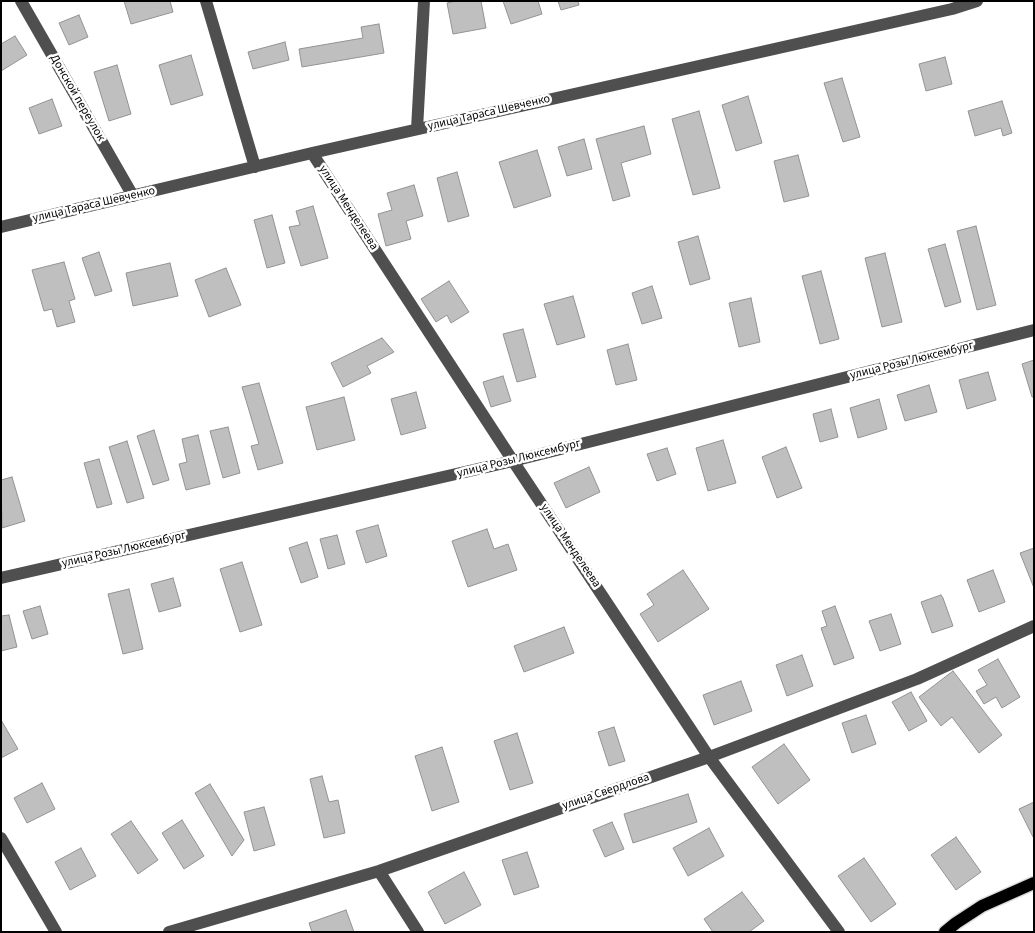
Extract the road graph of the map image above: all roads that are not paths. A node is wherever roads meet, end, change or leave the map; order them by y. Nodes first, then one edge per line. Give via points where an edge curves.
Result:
1 (21, 1) edge
2 (206, 1) edge
3 (424, 1) edge
4 (977, 1) edge
5 (951, 5) edge
6 (417, 129) junction
7 (312, 153) junction
8 (255, 167) junction
9 (133, 196) junction
10 (1, 227) edge
11 (1034, 330) edge
12 (513, 461) junction
13 (1, 578) edge
14 (1034, 626) edge
15 (709, 756) junction
16 (1, 838) edge
17 (379, 871) junction
18 (1034, 883) edge
19 (56, 932) edge
20 (170, 932) edge
21 (418, 932) edge
22 (839, 932) edge
23 (945, 932) edge

1 - 9 street, Донской переулок
2 - 8 street
3 - 6 street
4 - 5 street, улица Тараса Шевченко
5 - 6 street, улица Тараса Шевченко
6 - 7 street, улица Тараса Шевченко
7 - 8 street, улица Тараса Шевченко
7 - 12 street, улица Менделеева
8 - 9 street, улица Тараса Шевченко
9 - 10 street, улица Тараса Шевченко
11 - 12 street, улица Розы Люксембург
12 - 13 street, улица Розы Люксембург
12 - 15 street, улица Менделеева
14 - 15 street, улица Свердлова via 917,679
15 - 17 street, улица Свердлова
15 - 22 street, улица Менделеева
16 - 19 street
17 - 20 street, улица Свердлова
17 - 21 street
18 - 23 main road via 982,906

